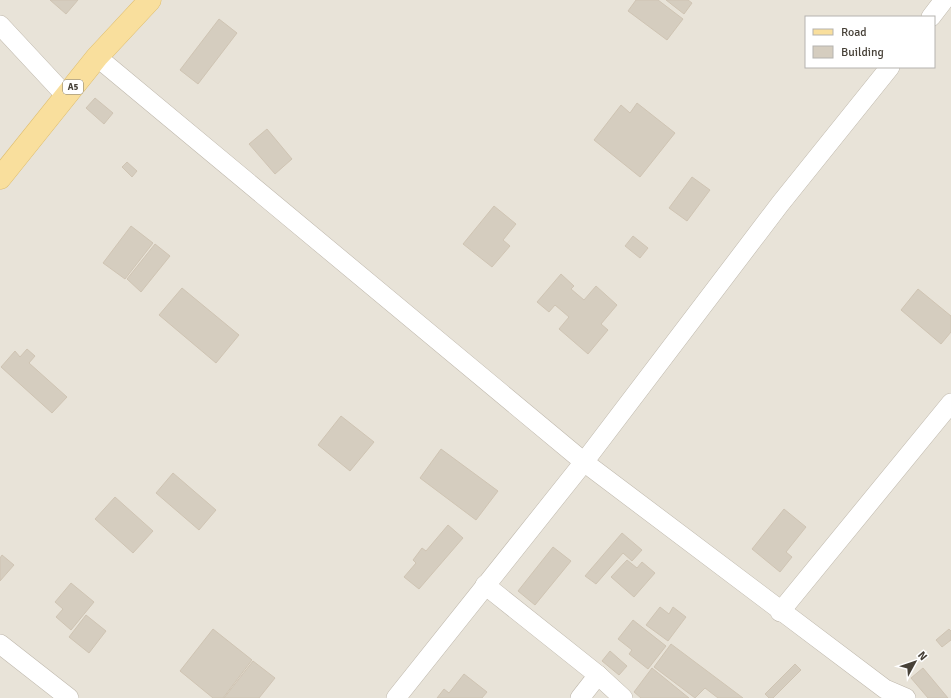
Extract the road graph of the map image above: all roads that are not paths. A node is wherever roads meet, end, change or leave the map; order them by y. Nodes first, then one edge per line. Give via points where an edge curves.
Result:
1 (150, 0) edge
2 (944, 0) edge
3 (932, 16) edge
4 (0, 25) edge
5 (97, 57) junction
6 (889, 68) edge
7 (66, 96) junction
8 (0, 178) edge
9 (951, 403) edge
10 (584, 462) junction
11 (485, 585) junction
12 (780, 612) junction
13 (0, 644) edge
14 (598, 675) junction
15 (69, 698) edge
16 (396, 698) edge
17 (580, 698) edge
18 (623, 698) edge
19 (906, 698) edge

1 - 5 main road, A5
2 - 3 street
4 - 7 street
5 - 7 main road, A5
5 - 10 street
6 - 10 street via 780,204
7 - 8 main road, A5
9 - 12 street
10 - 11 street
10 - 12 street
11 - 14 street
11 - 16 street
12 - 19 street via 885,689
13 - 15 street
14 - 17 street
14 - 18 street

